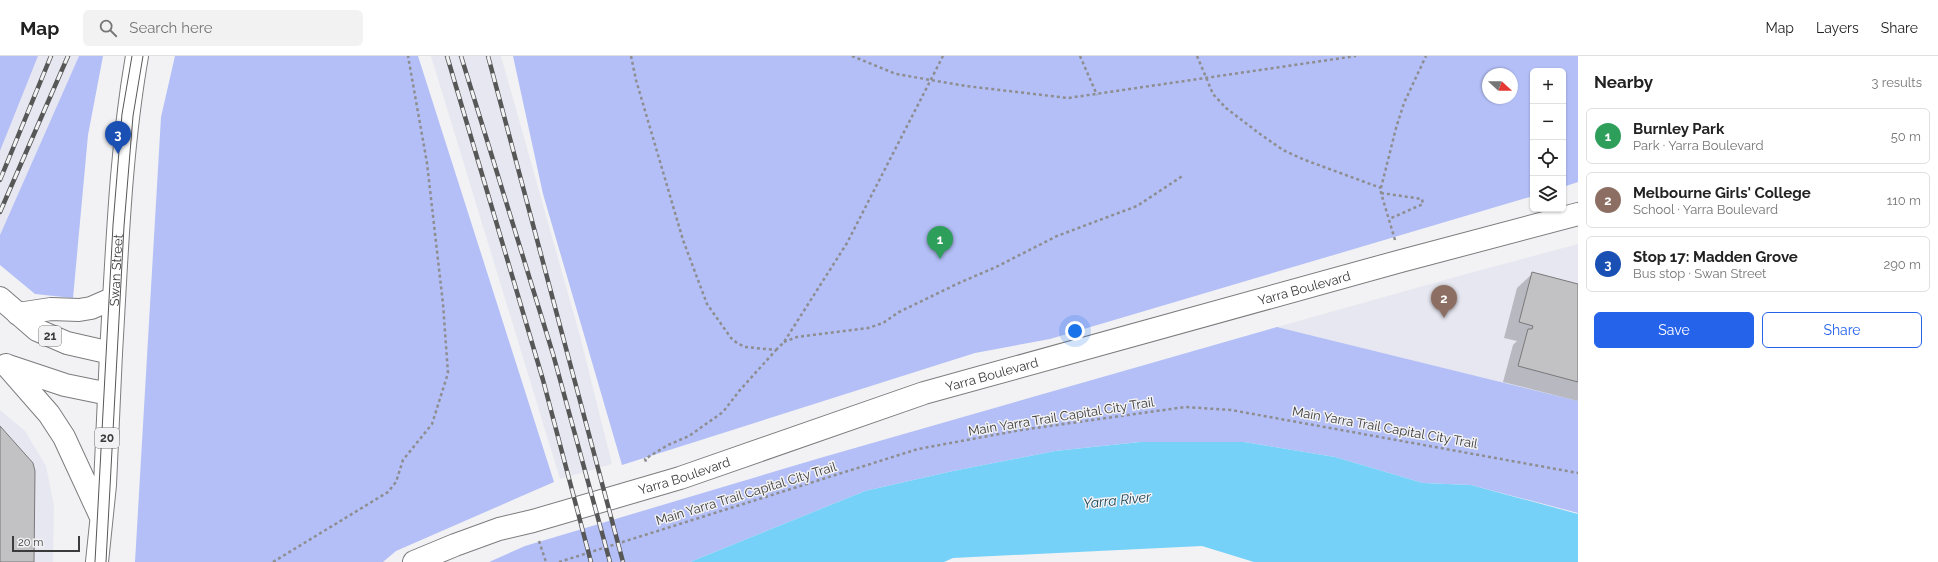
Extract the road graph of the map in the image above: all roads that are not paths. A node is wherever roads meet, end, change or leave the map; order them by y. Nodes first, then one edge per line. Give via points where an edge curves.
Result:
1 (137, 56) edge
2 (1578, 214) edge
3 (0, 298) edge
4 (114, 298) junction
5 (18, 314) junction
6 (111, 353) junction
7 (3, 363) edge
8 (109, 392) junction
9 (104, 485) junction
10 (101, 517) junction
11 (97, 562) edge
12 (107, 562) edge
13 (414, 562) edge

1 - 4 main road, Swan Street / 20 via 128,115
2 - 13 main road, Yarra Boulevard via 924,393 652,486 499,529
3 - 5 main road, 21
4 - 5 main road via 79,310 51,309
4 - 6 main road, Swan Street / 20
5 - 6 main road, 21 via 37,330 67,343
6 - 8 main road, Swan Street / 20
7 - 8 main road via 65,385
7 - 10 main road via 49,414 64,437
8 - 9 main road, Swan Street / 20
9 - 10 main road, Swan Street / 20
9 - 12 main road, Swan Street / 20
10 - 11 main road, Swan Street / 20

